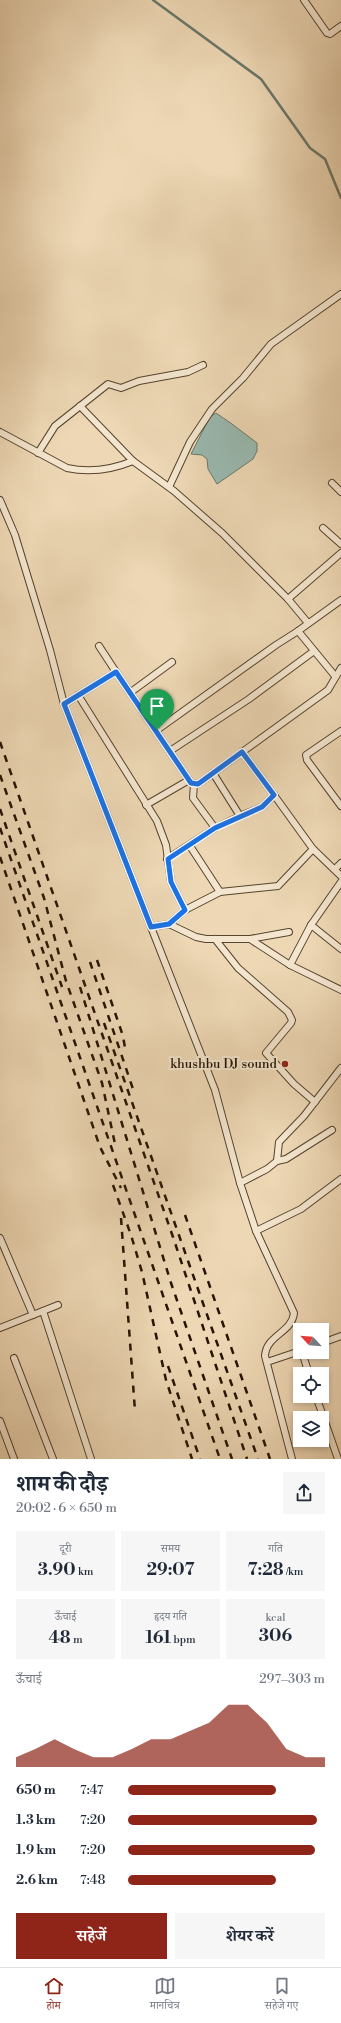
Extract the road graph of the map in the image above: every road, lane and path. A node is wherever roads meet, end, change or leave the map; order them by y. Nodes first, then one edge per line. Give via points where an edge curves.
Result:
1 (306, 1) edge
2 (341, 26) edge
3 (341, 294) edge
4 (203, 365) dead end
5 (80, 406) junction
6 (0, 432) edge
7 (38, 453) junction
8 (133, 461) junction
9 (332, 483) dead end
10 (169, 487) junction
11 (341, 492) edge
12 (0, 500) edge
13 (323, 528) dead end
14 (341, 544) edge
15 (341, 553) edge
16 (288, 599) junction
17 (341, 600) edge
18 (308, 624) junction
19 (298, 631) junction
20 (99, 646) dead end
21 (314, 651) junction
22 (172, 662) dead end
23 (341, 668) edge
24 (116, 672) junction
25 (335, 676) junction
26 (131, 692) junction
27 (78, 696) junction
28 (64, 704) junction
29 (157, 730) junction
30 (341, 731) edge
31 (170, 751) junction
32 (242, 752) junction
33 (213, 773) junction
34 (191, 782) junction
35 (274, 795) junction
36 (146, 805) junction
37 (341, 806) edge
38 (240, 816) junction
39 (215, 828) junction
40 (190, 846) junction
41 (313, 849) junction
42 (168, 859) junction
43 (341, 863) edge
44 (335, 869) junction
45 (341, 876) edge
46 (341, 882) edge
47 (220, 892) junction
48 (185, 910) junction
49 (169, 924) junction
50 (311, 925) junction
51 (151, 927) junction
52 (289, 932) dead end
53 (215, 939) junction
54 (250, 939) junction
55 (341, 949) edge
56 (290, 965) junction
57 (341, 990) edge
58 (341, 1068) edge
59 (315, 1102) junction
60 (332, 1130) dead end
61 (277, 1161) junction
62 (341, 1179) edge
63 (240, 1183) junction
64 (256, 1231) junction
65 (0, 1238) edge
66 (58, 1305) dead end
67 (43, 1311) junction
68 (33, 1315) junction
69 (0, 1328) edge
70 (341, 1336) edge
71 (329, 1340) edge
72 (293, 1354) edge
73 (14, 1358) dead end
74 (267, 1362) junction
75 (318, 1403) edge
76 (0, 1422) edge
77 (14, 1459) edge
78 (53, 1459) edge
79 (91, 1459) edge
80 (292, 1459) edge
81 (338, 1459) edge

1 - 2 street via 327,33 330,34
3 - 10 street via 271,344 243,378 212,409 190,442
4 - 5 street via 188,372 139,381 121,388 108,384
5 - 7 street via 55,426
5 - 8 street
6 - 7 street
7 - 8 street via 67,468 78,470 118,468
8 - 10 street
9 - 11 street
10 - 16 street via 222,533
12 - 28 street via 15,536
13 - 14 street
15 - 16 street
16 - 18 street
17 - 18 street
18 - 19 street
19 - 21 street
19 - 29 street
20 - 24 street
21 - 25 street
21 - 31 street via 249,699
22 - 26 street
23 - 25 street
24 - 26 street
24 - 27 street
25 - 32 street via 328,690
26 - 29 street
27 - 28 street
27 - 36 street
28 - 51 street
29 - 31 street
30 - 37 street via 306,755 307,760
31 - 34 street
32 - 33 street
32 - 35 street
33 - 34 street via 198,784
33 - 38 street
34 - 36 street
34 - 39 street via 193,798
35 - 38 street via 262,807
35 - 41 street
36 - 42 street via 163,836
38 - 39 street
39 - 40 street
40 - 42 street
40 - 47 street
41 - 44 street
41 - 47 street via 278,886
42 - 48 street via 171,882
43 - 44 street
44 - 45 street
46 - 50 street
47 - 48 street
48 - 49 street
49 - 51 street
49 - 53 street via 196,937
50 - 55 street
50 - 56 street
51 - 63 street via 215,1090
52 - 54 street
53 - 54 street
53 - 59 street via 238,968 288,1012 291,1023 266,1053 294,1084
54 - 56 street
56 - 57 street
58 - 59 street
59 - 61 street via 280,1142
60 - 61 street via 286,1159
61 - 63 street
62 - 64 street via 301,1209
63 - 64 street
64 - 74 street via 294,1313 292,1322 265,1348
65 - 68 street
66 - 67 street
67 - 68 street
67 - 79 street
68 - 69 street
70 - 71 street
72 - 74 street
73 - 78 street
74 - 80 street
75 - 81 street
76 - 77 street

